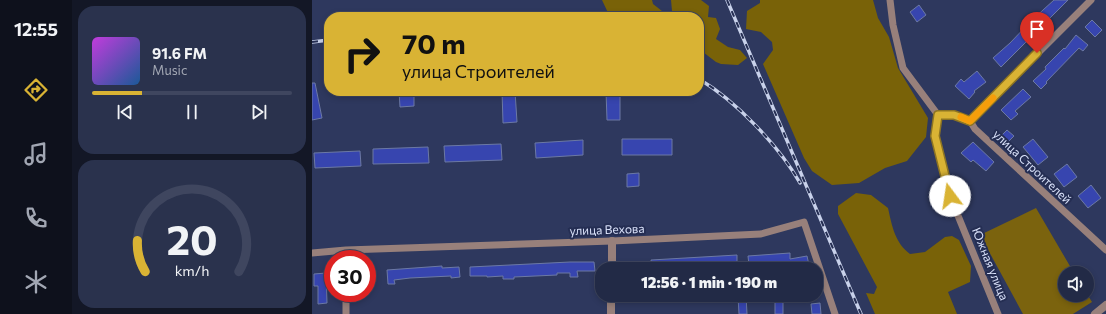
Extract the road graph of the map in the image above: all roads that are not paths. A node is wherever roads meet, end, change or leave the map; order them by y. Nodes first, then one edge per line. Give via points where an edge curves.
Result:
1 (890, 0) edge
2 (1091, 0) edge
3 (938, 115) junction
4 (970, 121) junction
5 (612, 241) junction
6 (346, 250) edge
7 (1106, 250) edge
8 (324, 252) edge
9 (312, 253) edge
10 (612, 262) edge
11 (346, 302) edge
12 (612, 302) edge
13 (1106, 305) edge
14 (346, 314) edge
15 (611, 314) edge
16 (835, 314) edge
17 (998, 314) edge
18 (1095, 314) edge

1 - 3 street via 903,68
2 - 4 street
3 - 4 street via 954,115
3 - 17 street, Южная улица via 935,136 950,196
4 - 7 street, улица Строителей via 975,129
5 - 6 street, улица Вехова
5 - 10 street
5 - 16 street, улица Вехова via 761,234 804,222
8 - 9 street, улица Вехова
11 - 14 street
12 - 15 street
13 - 18 street

